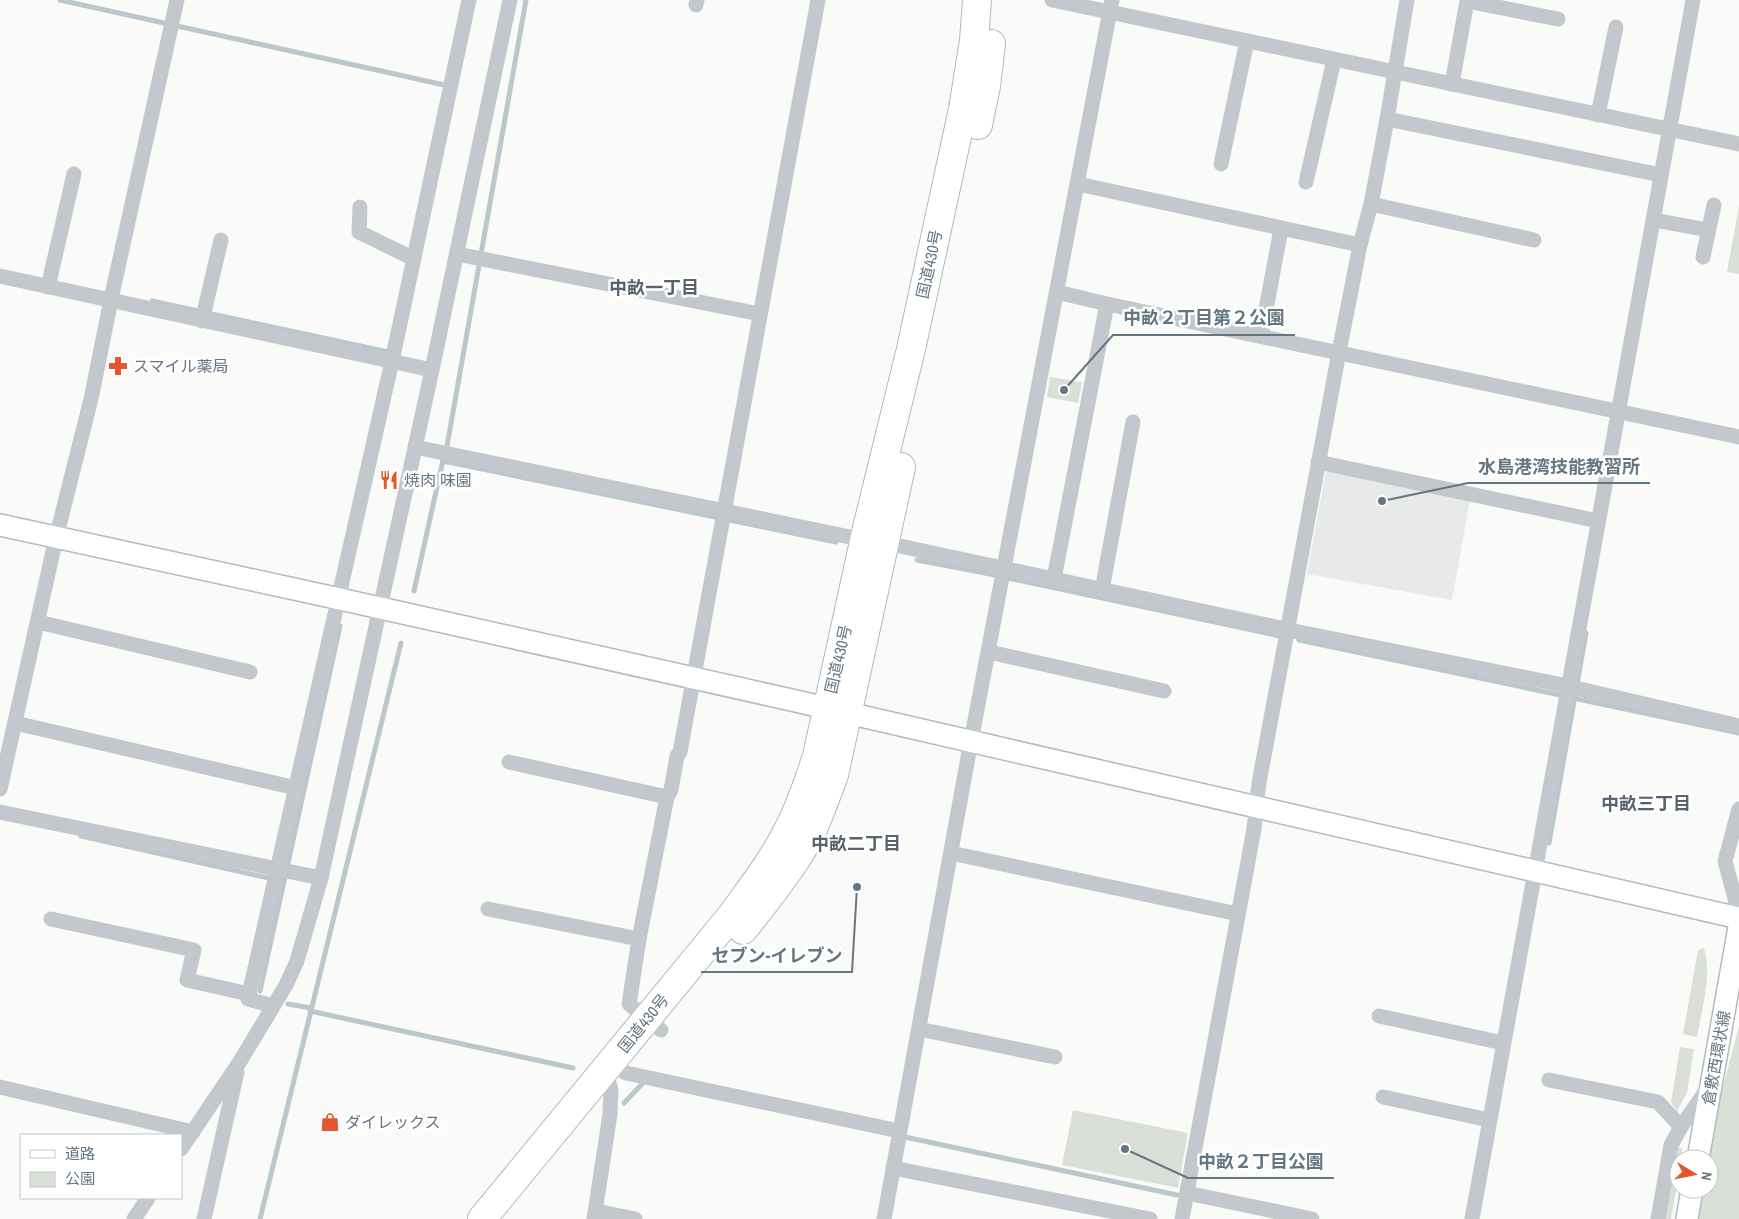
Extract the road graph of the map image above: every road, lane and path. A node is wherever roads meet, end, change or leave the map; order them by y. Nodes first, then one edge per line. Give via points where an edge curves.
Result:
1 (177, 0) edge
2 (469, 0) edge
3 (510, 0) edge
4 (818, 0) edge
5 (977, 0) edge
6 (994, 0) edge
7 (1052, 0) edge
8 (1407, 0) edge
9 (1693, 0) edge
10 (1111, 6) edge
11 (1558, 19) dead end
12 (1616, 27) dead end
13 (1246, 42) junction
14 (1334, 60) junction
15 (1395, 72) junction
16 (1452, 84) junction
17 (1598, 115) junction
18 (1387, 119) junction
19 (1674, 130) junction
20 (1739, 144) edge
21 (1220, 164) dead end
22 (74, 174) dead end
23 (1661, 175) junction
24 (1306, 182) dead end
25 (1078, 184) junction
26 (1371, 204) junction
27 (1714, 205) dead end
28 (360, 207) dead end
29 (1658, 221) junction
30 (1281, 229) junction
31 (1708, 230) junction
32 (221, 240) dead end
33 (1534, 240) dead end
34 (1360, 245) junction
35 (456, 254) junction
36 (1703, 258) dead end
37 (414, 259) junction
38 (0, 276) edge
39 (49, 282) junction
40 (1057, 292) junction
41 (111, 296) junction
42 (1106, 304) junction
43 (760, 314) junction
44 (203, 316) junction
45 (1261, 336) junction
46 (1339, 352) junction
47 (395, 359) junction
48 (432, 370) junction
49 (1624, 414) junction
50 (1133, 422) dead end
51 (1739, 437) edge
52 (414, 447) junction
53 (1318, 462) junction
54 (723, 516) junction
55 (1598, 521) junction
56 (0, 525) edge
57 (56, 538) junction
58 (874, 542) junction
59 (1005, 569) junction
60 (1054, 580) junction
61 (1102, 590) junction
62 (340, 599) junction
63 (380, 608) junction
64 (38, 622) junction
65 (1288, 629) junction
66 (989, 652) junction
67 (250, 672) dead end
68 (693, 678) junction
69 (1164, 690) dead end
70 (1571, 692) junction
71 (838, 711) junction
72 (15, 723) junction
73 (1739, 726) edge
74 (972, 741) junction
75 (509, 762) dead end
76 (296, 788) junction
77 (0, 789) edge
78 (667, 797) junction
79 (1256, 806) junction
80 (1739, 809) edge
81 (0, 812) edge
82 (951, 853) junction
83 (1536, 871) junction
84 (280, 874) junction
85 (321, 878) junction
86 (488, 909) dead end
87 (1739, 913) edge
88 (1238, 914) junction
89 (1739, 918) edge
90 (50, 920) dead end
91 (1739, 927) edge
92 (639, 939) junction
93 (249, 994) junction
94 (273, 1006) junction
95 (1379, 1016) dead end
96 (653, 1025) junction
97 (919, 1029) junction
98 (1503, 1042) junction
99 (1055, 1057) dead end
100 (240, 1063) junction
101 (613, 1074) junction
102 (1549, 1080) dead end
103 (1712, 1084) junction
104 (0, 1087) edge
105 (1383, 1097) dead end
106 (1489, 1120) junction
107 (1681, 1127) junction
108 (900, 1131) junction
109 (193, 1132) junction
110 (182, 1148) edge
111 (1700, 1149) edge
112 (893, 1168) junction
113 (1186, 1193) junction
114 (147, 1199) edge
115 (1690, 1199) edge
116 (595, 1215) edge
117 (134, 1219) edge
118 (204, 1219) edge
119 (482, 1219) edge
120 (505, 1219) edge
121 (635, 1219) edge
122 (884, 1219) edge
123 (1150, 1219) edge
124 (1182, 1219) edge
125 (1312, 1219) edge
126 (1472, 1219) edge
127 (1658, 1219) edge
128 (1687, 1219) edge

1 - 41 street
2 - 37 street
3 - 35 street
4 - 43 street
5 - 58 highway, 国道430号 via 963,109 911,349
6 - 58 highway, 国道430号 via 986,86
7 - 10 street
8 - 15 street
9 - 19 street
10 - 13 street
10 - 25 street
11 - 16 street via 1468,0
12 - 17 street
13 - 14 street
13 - 21 street
14 - 15 street
14 - 24 street
15 - 16 street
15 - 18 street
16 - 17 street
17 - 19 street
18 - 23 street
18 - 26 street
19 - 20 street
19 - 23 street
22 - 39 street
23 - 29 street
25 - 30 street
25 - 40 street
26 - 33 street
26 - 34 street
27 - 31 street
28 - 37 street via 359,232
29 - 31 street
29 - 49 street
30 - 34 street
30 - 45 street
31 - 36 street
32 - 44 street
34 - 46 street
35 - 43 street
35 - 48 street
37 - 47 street
38 - 39 street
39 - 41 street
40 - 42 street
40 - 59 street
41 - 44 street
41 - 57 street via 91,399
42 - 45 street
42 - 60 street
43 - 54 street
44 - 47 street
45 - 46 street
46 - 49 street
46 - 53 street
47 - 48 street
47 - 62 street
48 - 52 street
49 - 51 street
49 - 55 street
50 - 61 street
52 - 54 street
52 - 63 street
53 - 55 street
53 - 65 street
54 - 58 street
54 - 68 street
55 - 70 street
56 - 57 street
57 - 62 street
57 - 64 street
58 - 59 street
58 - 71 highway, 国道430号
59 - 60 street
59 - 66 street
60 - 61 street
61 - 65 street
62 - 63 street
62 - 76 street
63 - 68 street
63 - 85 street
64 - 67 street
64 - 72 street
65 - 70 street
65 - 79 street
66 - 69 street
66 - 74 street
68 - 71 street
68 - 78 street via 680,752
70 - 73 street
70 - 83 street
71 - 74 street
71 - 96 highway, 国道430号 via 789,829 766,868
72 - 76 street
72 - 77 street
74 - 79 street
74 - 82 street
75 - 78 street
76 - 84 street
78 - 92 street
79 - 83 street
79 - 88 street
80 - 87 street via 1725,860
81 - 84 street
82 - 88 street
82 - 97 street
83 - 89 street
83 - 98 street
84 - 85 street
84 - 93 street
85 - 94 street via 297,961
86 - 92 street
88 - 113 street
90 - 93 street via 194,950 187,980
91 - 103 street, 倉敷西環状線
92 - 96 street via 629,1004
93 - 94 street via 248,999
94 - 100 street
95 - 98 street
96 - 101 highway, 国道430号
97 - 99 street
97 - 108 street
98 - 106 street
100 - 109 street
100 - 118 street
101 - 108 street
101 - 116 street
101 - 119 highway, 国道430号
101 - 120 highway, 国道430号
102 - 107 street via 1658,1102
103 - 107 street
103 - 111 street, 倉敷西環状線
104 - 109 street
105 - 106 street
106 - 126 street
107 - 127 street via 1671,1145
108 - 112 street
109 - 110 street
112 - 122 street
112 - 123 street
113 - 124 street
113 - 125 street
114 - 117 street
115 - 128 street
116 - 121 street

